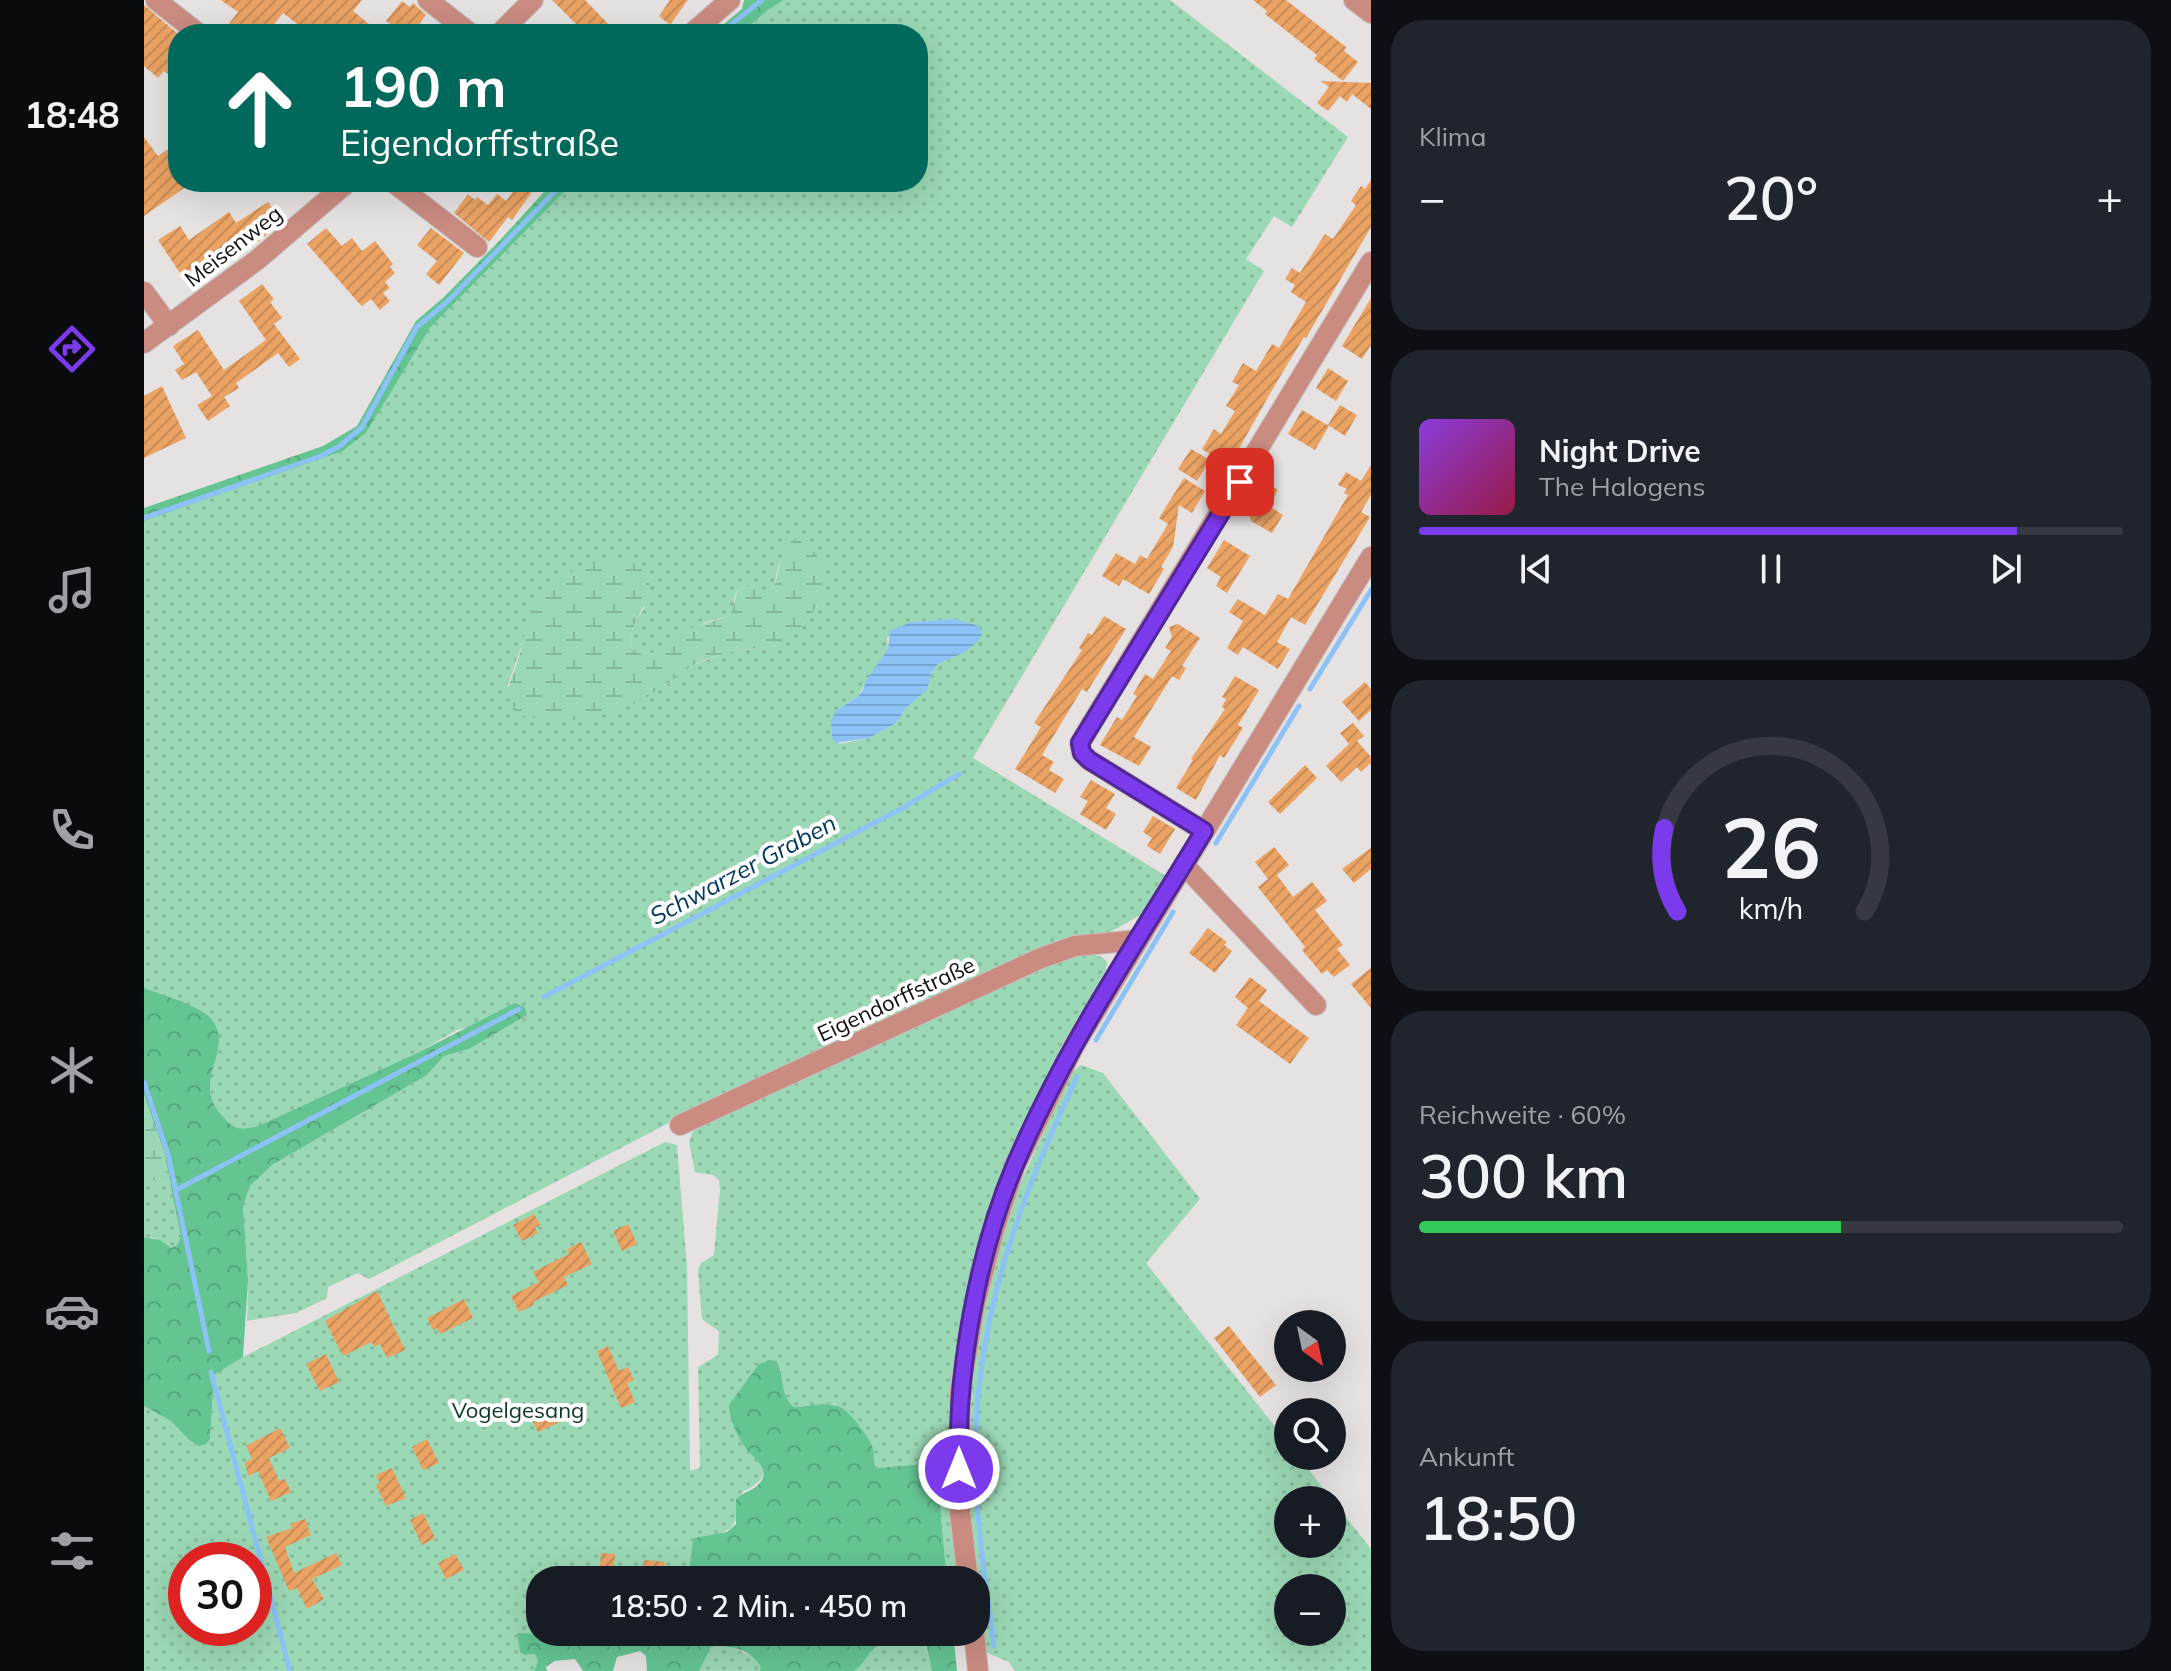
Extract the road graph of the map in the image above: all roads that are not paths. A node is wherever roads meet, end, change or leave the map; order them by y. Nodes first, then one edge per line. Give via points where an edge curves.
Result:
1 (156, 0) edge
2 (428, 0) edge
3 (533, 0) edge
4 (730, 0) edge
5 (1354, 0) edge
6 (1371, 13) edge
7 (186, 24) edge
8 (458, 24) edge
9 (509, 24) edge
10 (702, 24) edge
11 (336, 192) edge
12 (406, 192) edge
13 (477, 247) dead end
14 (1371, 262) edge
15 (144, 292) edge
16 (169, 326) junction
17 (144, 343) edge
18 (1371, 557) edge
19 (1204, 831) junction
20 (1184, 865) junction
21 (1138, 940) junction
22 (1316, 1005) dead end
23 (680, 1125) dead end
24 (966, 1566) edge
25 (975, 1646) edge
26 (978, 1671) edge

1 - 7 street
2 - 8 street
3 - 9 street
4 - 10 street
5 - 6 street
11 - 16 street, Meisenweg
12 - 13 street
14 - 19 street via 1080,743 1089,760
15 - 16 street
16 - 17 street, Meisenweg
18 - 19 street
19 - 20 street
20 - 21 street
20 - 22 street
21 - 23 street, Eigendorffstraße via 1075,946 1041,958
21 - 24 street via 1064,1064 1015,1166 994,1230 960,1392 960,1513
25 - 26 street

